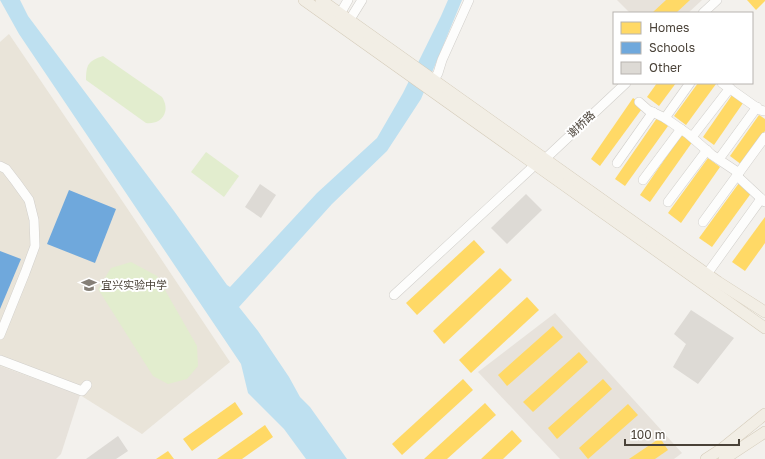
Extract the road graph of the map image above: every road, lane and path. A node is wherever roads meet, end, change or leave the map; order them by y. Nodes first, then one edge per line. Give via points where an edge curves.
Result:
1 (304, 0) edge
2 (321, 0) edge
3 (348, 0) edge
4 (362, 0) edge
5 (469, 0) edge
6 (717, 0) edge
7 (704, 12) edge
8 (343, 20) junction
9 (431, 84) junction
10 (625, 84) edge
11 (689, 84) edge
12 (726, 86) edge
13 (638, 102) dead end
14 (761, 109) edge
15 (653, 112) junction
16 (665, 118) junction
17 (681, 129) junction
18 (692, 137) junction
19 (765, 137) edge
20 (707, 150) junction
21 (718, 159) junction
22 (540, 162) junction
23 (617, 164) dead end
24 (0, 166) edge
25 (738, 174) junction
26 (643, 180) dead end
27 (763, 200) edge
28 (668, 202) dead end
29 (703, 222) dead end
30 (707, 274) junction
31 (394, 294) dead end
32 (765, 312) edge
33 (765, 328) edge
34 (0, 335) edge
35 (0, 360) edge
36 (87, 385) dead end
37 (765, 414) edge
38 (765, 432) edge
39 (706, 459) edge
40 (724, 459) edge

1 - 8 main road
2 - 8 main road
3 - 8 street
4 - 8 street
5 - 9 street
6 - 7 street
8 - 9 main road
9 - 22 main road
10 - 22 street, 谢桥路
11 - 16 street
12 - 14 street
12 - 18 street
13 - 15 street
14 - 21 street
15 - 16 street
15 - 23 street
16 - 17 street
17 - 18 street
17 - 26 street
18 - 20 street
19 - 25 street
20 - 21 street
20 - 28 street
21 - 25 street
22 - 30 main road
22 - 31 street, 谢桥路
22 - 33 main road
24 - 34 street via 6,169 28,200 34,220 35,239 35,246
25 - 27 street
25 - 29 street
27 - 30 street
30 - 32 main road
35 - 36 street via 82,391
37 - 39 main road
38 - 40 main road

